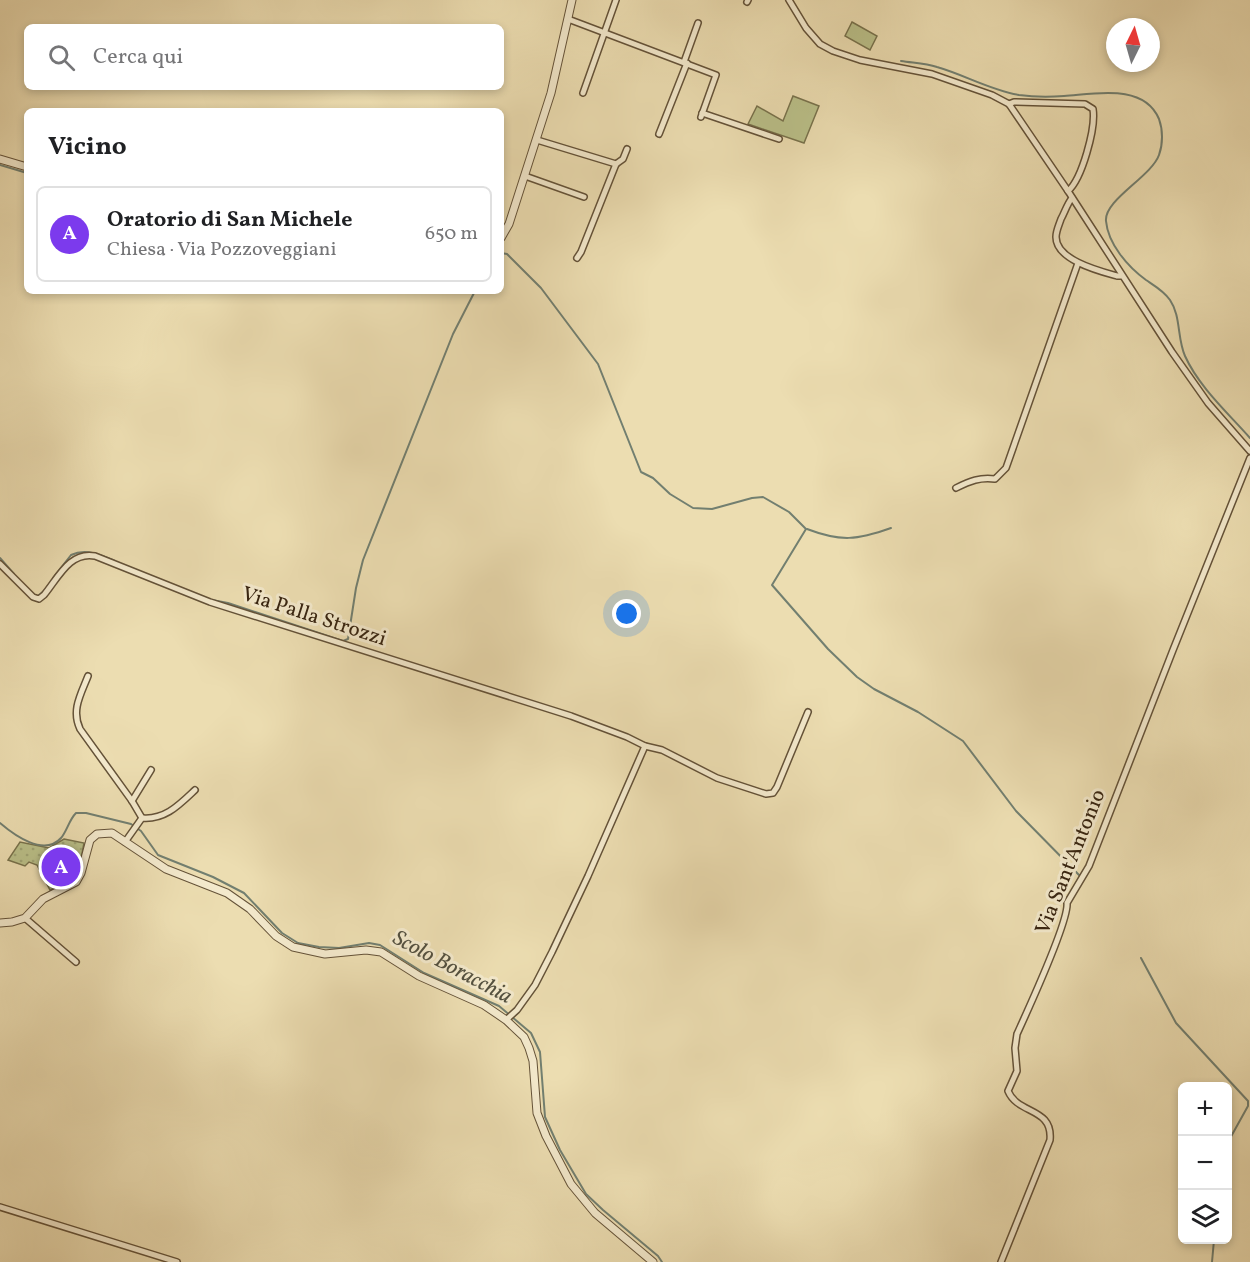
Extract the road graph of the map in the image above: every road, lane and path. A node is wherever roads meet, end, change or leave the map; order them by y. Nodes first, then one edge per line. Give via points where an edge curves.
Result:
1 (572, 0) edge
2 (616, 0) edge
3 (789, 0) edge
4 (568, 19) junction
5 (698, 24) dead end
6 (605, 32) junction
7 (686, 63) junction
8 (583, 93) dead end
9 (1009, 104) junction
10 (659, 134) dead end
11 (779, 139) dead end
12 (537, 140) junction
13 (627, 148) dead end
14 (0, 159) edge
15 (616, 164) junction
16 (24, 166) edge
17 (525, 176) junction
18 (1068, 191) junction
19 (584, 197) dead end
20 (1072, 198) junction
21 (504, 233) edge
22 (577, 258) dead end
23 (1078, 263) junction
24 (1121, 276) junction
25 (1248, 443) edge
26 (1250, 451) edge
27 (1250, 458) edge
28 (956, 488) dead end
29 (0, 564) edge
30 (88, 676) dead end
31 (808, 712) dead end
32 (645, 746) junction
33 (152, 770) dead end
34 (195, 790) dead end
35 (132, 801) junction
36 (140, 821) junction
37 (127, 840) junction
38 (25, 918) junction
39 (0, 923) edge
40 (76, 962) dead end
41 (508, 1018) junction
42 (0, 1207) edge
43 (177, 1262) edge
44 (653, 1262) edge
45 (1001, 1262) edge

1 - 4 street
2 - 6 street
3 - 9 street via 806,28 820,44 833,51 932,74
4 - 6 street
4 - 12 street
5 - 7 street
6 - 7 street
6 - 8 street
7 - 10 street
7 - 11 street via 716,75 701,115
9 - 18 street
9 - 18 street via 1085,104 1094,109 1086,153
12 - 15 street
12 - 17 street
13 - 15 street via 624,159
14 - 16 street
15 - 22 street
17 - 19 street
17 - 21 street
18 - 20 street
20 - 23 street via 1055,237 1061,251
20 - 24 street
23 - 24 street
23 - 28 street via 1006,468 995,478 973,479
24 - 25 street via 1208,403
25 - 26 street
27 - 45 street, Via Sant'Antonio via 1089,866 1067,903 1057,939 1017,1034 1017,1071 1008,1091 1011,1099 1046,1119 1051,1129
29 - 32 street, Via Palla Strozzi via 39,599 74,558 95,556 210,602 571,716
30 - 35 street via 77,703 76,720
31 - 32 street, Via Palla Strozzi via 777,787 770,794 717,778 662,750
32 - 41 street via 567,923 535,986
33 - 35 street
34 - 36 street via 162,817
35 - 36 street
36 - 37 street
37 - 38 street via 112,833 97,834 90,840 76,882 43,899
37 - 41 street via 166,869 214,887 240,902 293,947 325,954 381,952 419,976
38 - 39 street
38 - 40 street
41 - 44 street via 529,1048 537,1113 571,1184 595,1213
42 - 43 street

